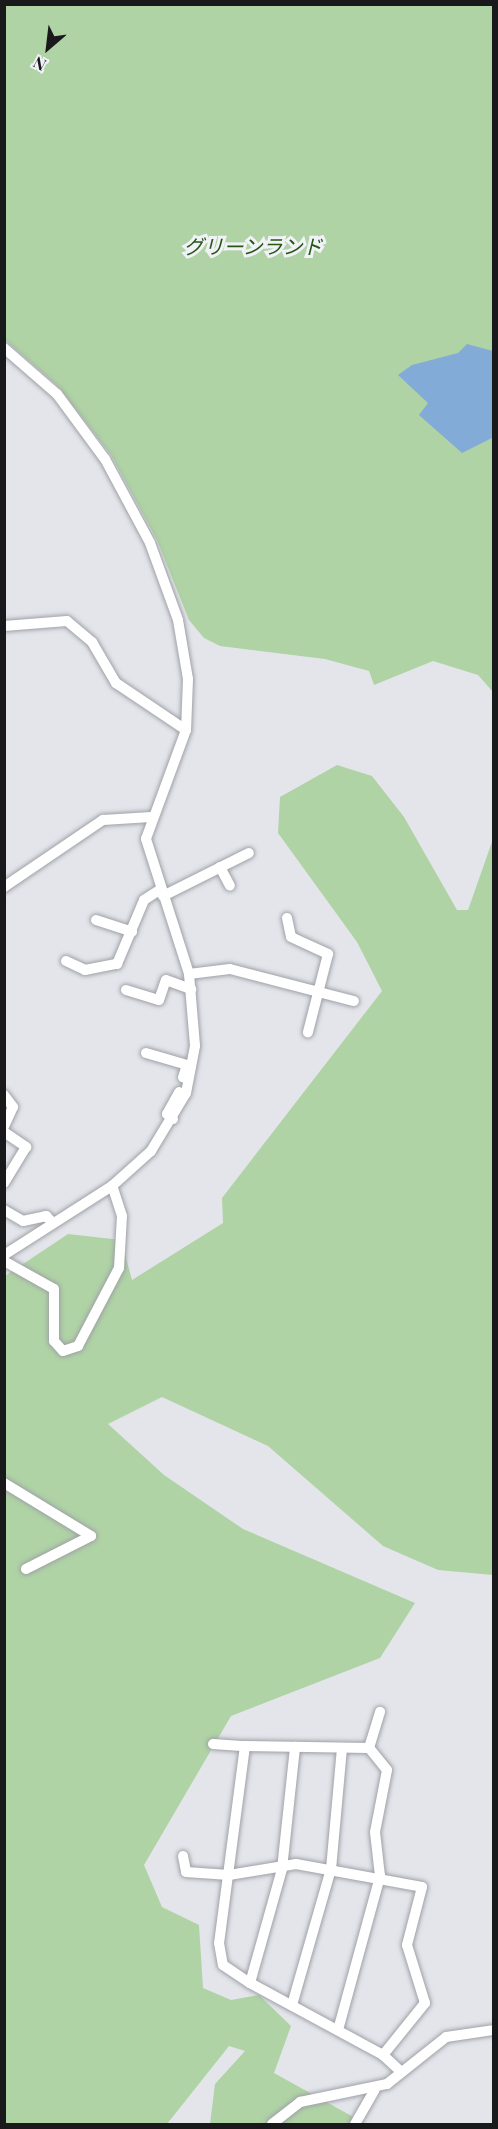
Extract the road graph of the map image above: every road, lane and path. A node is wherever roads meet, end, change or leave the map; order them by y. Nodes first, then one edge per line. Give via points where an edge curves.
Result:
1 (4, 348) edge
2 (4, 626) edge
3 (186, 730) junction
4 (151, 817) junction
5 (249, 853) dead end
6 (220, 867) junction
7 (230, 886) dead end
8 (4, 887) edge
9 (162, 893) junction
10 (287, 918) dead end
11 (96, 920) dead end
12 (132, 932) junction
13 (66, 962) dead end
14 (189, 974) junction
15 (191, 989) junction
16 (126, 990) dead end
17 (318, 992) junction
18 (354, 1001) dead end
19 (308, 1032) dead end
20 (146, 1053) dead end
21 (4, 1095) edge
22 (173, 1119) junction
23 (4, 1126) edge
24 (4, 1132) edge
25 (4, 1183) edge
26 (112, 1186) junction
27 (4, 1210) edge
28 (53, 1223) junction
29 (4, 1255) edge
30 (4, 1261) edge
31 (4, 1483) edge
32 (26, 1569) dead end
33 (380, 1712) dead end
34 (213, 1744) dead end
35 (245, 1746) junction
36 (295, 1747) junction
37 (342, 1748) junction
38 (369, 1749) junction
39 (183, 1856) dead end
40 (282, 1869) junction
41 (331, 1869) junction
42 (229, 1875) junction
43 (380, 1876) junction
44 (250, 1983) junction
45 (292, 2005) junction
46 (338, 2030) junction
47 (494, 2030) edge
48 (383, 2055) junction
49 (400, 2071) junction
50 (375, 2090) junction
51 (272, 2124) edge
52 (355, 2124) edge

1 - 3 street via 57,394 87,433 150,543 184,648
2 - 3 street via 67,621 92,642 116,682
3 - 4 street
4 - 8 street via 103,820
4 - 9 street via 146,839
5 - 6 street
6 - 7 street
6 - 9 street
9 - 12 street via 144,900
9 - 14 street
10 - 17 street via 291,937 328,954
11 - 12 street
12 - 13 street via 122,958 110,968 86,970
14 - 15 street
14 - 17 street via 230,969
15 - 16 street via 166,980 159,1000
15 - 22 street via 195,1046 186,1093
17 - 18 street
17 - 19 street
20 - 22 street via 187,1065 167,1114
21 - 23 street via 13,1107
22 - 26 street via 151,1151
24 - 25 street via 26,1147
26 - 28 street
26 - 30 street via 122,1216 119,1268 78,1346 63,1351 54,1341 54,1289
27 - 28 street via 23,1221 46,1216
28 - 29 street
31 - 32 street via 91,1536
33 - 38 street
34 - 35 street
35 - 36 street
35 - 42 street
36 - 37 street
36 - 40 street
37 - 38 street
37 - 41 street
38 - 43 street via 387,1770 375,1832
39 - 42 street via 186,1872
40 - 41 street via 296,1864
40 - 42 street
40 - 44 street
41 - 43 street
41 - 45 street
42 - 44 street via 219,1943 223,1965
43 - 46 street
43 - 48 street via 422,1887 407,1945 425,2003
44 - 45 street
45 - 46 street
46 - 48 street
47 - 49 street via 446,2037
48 - 49 street
49 - 50 street
50 - 51 street via 300,2102
50 - 52 street

